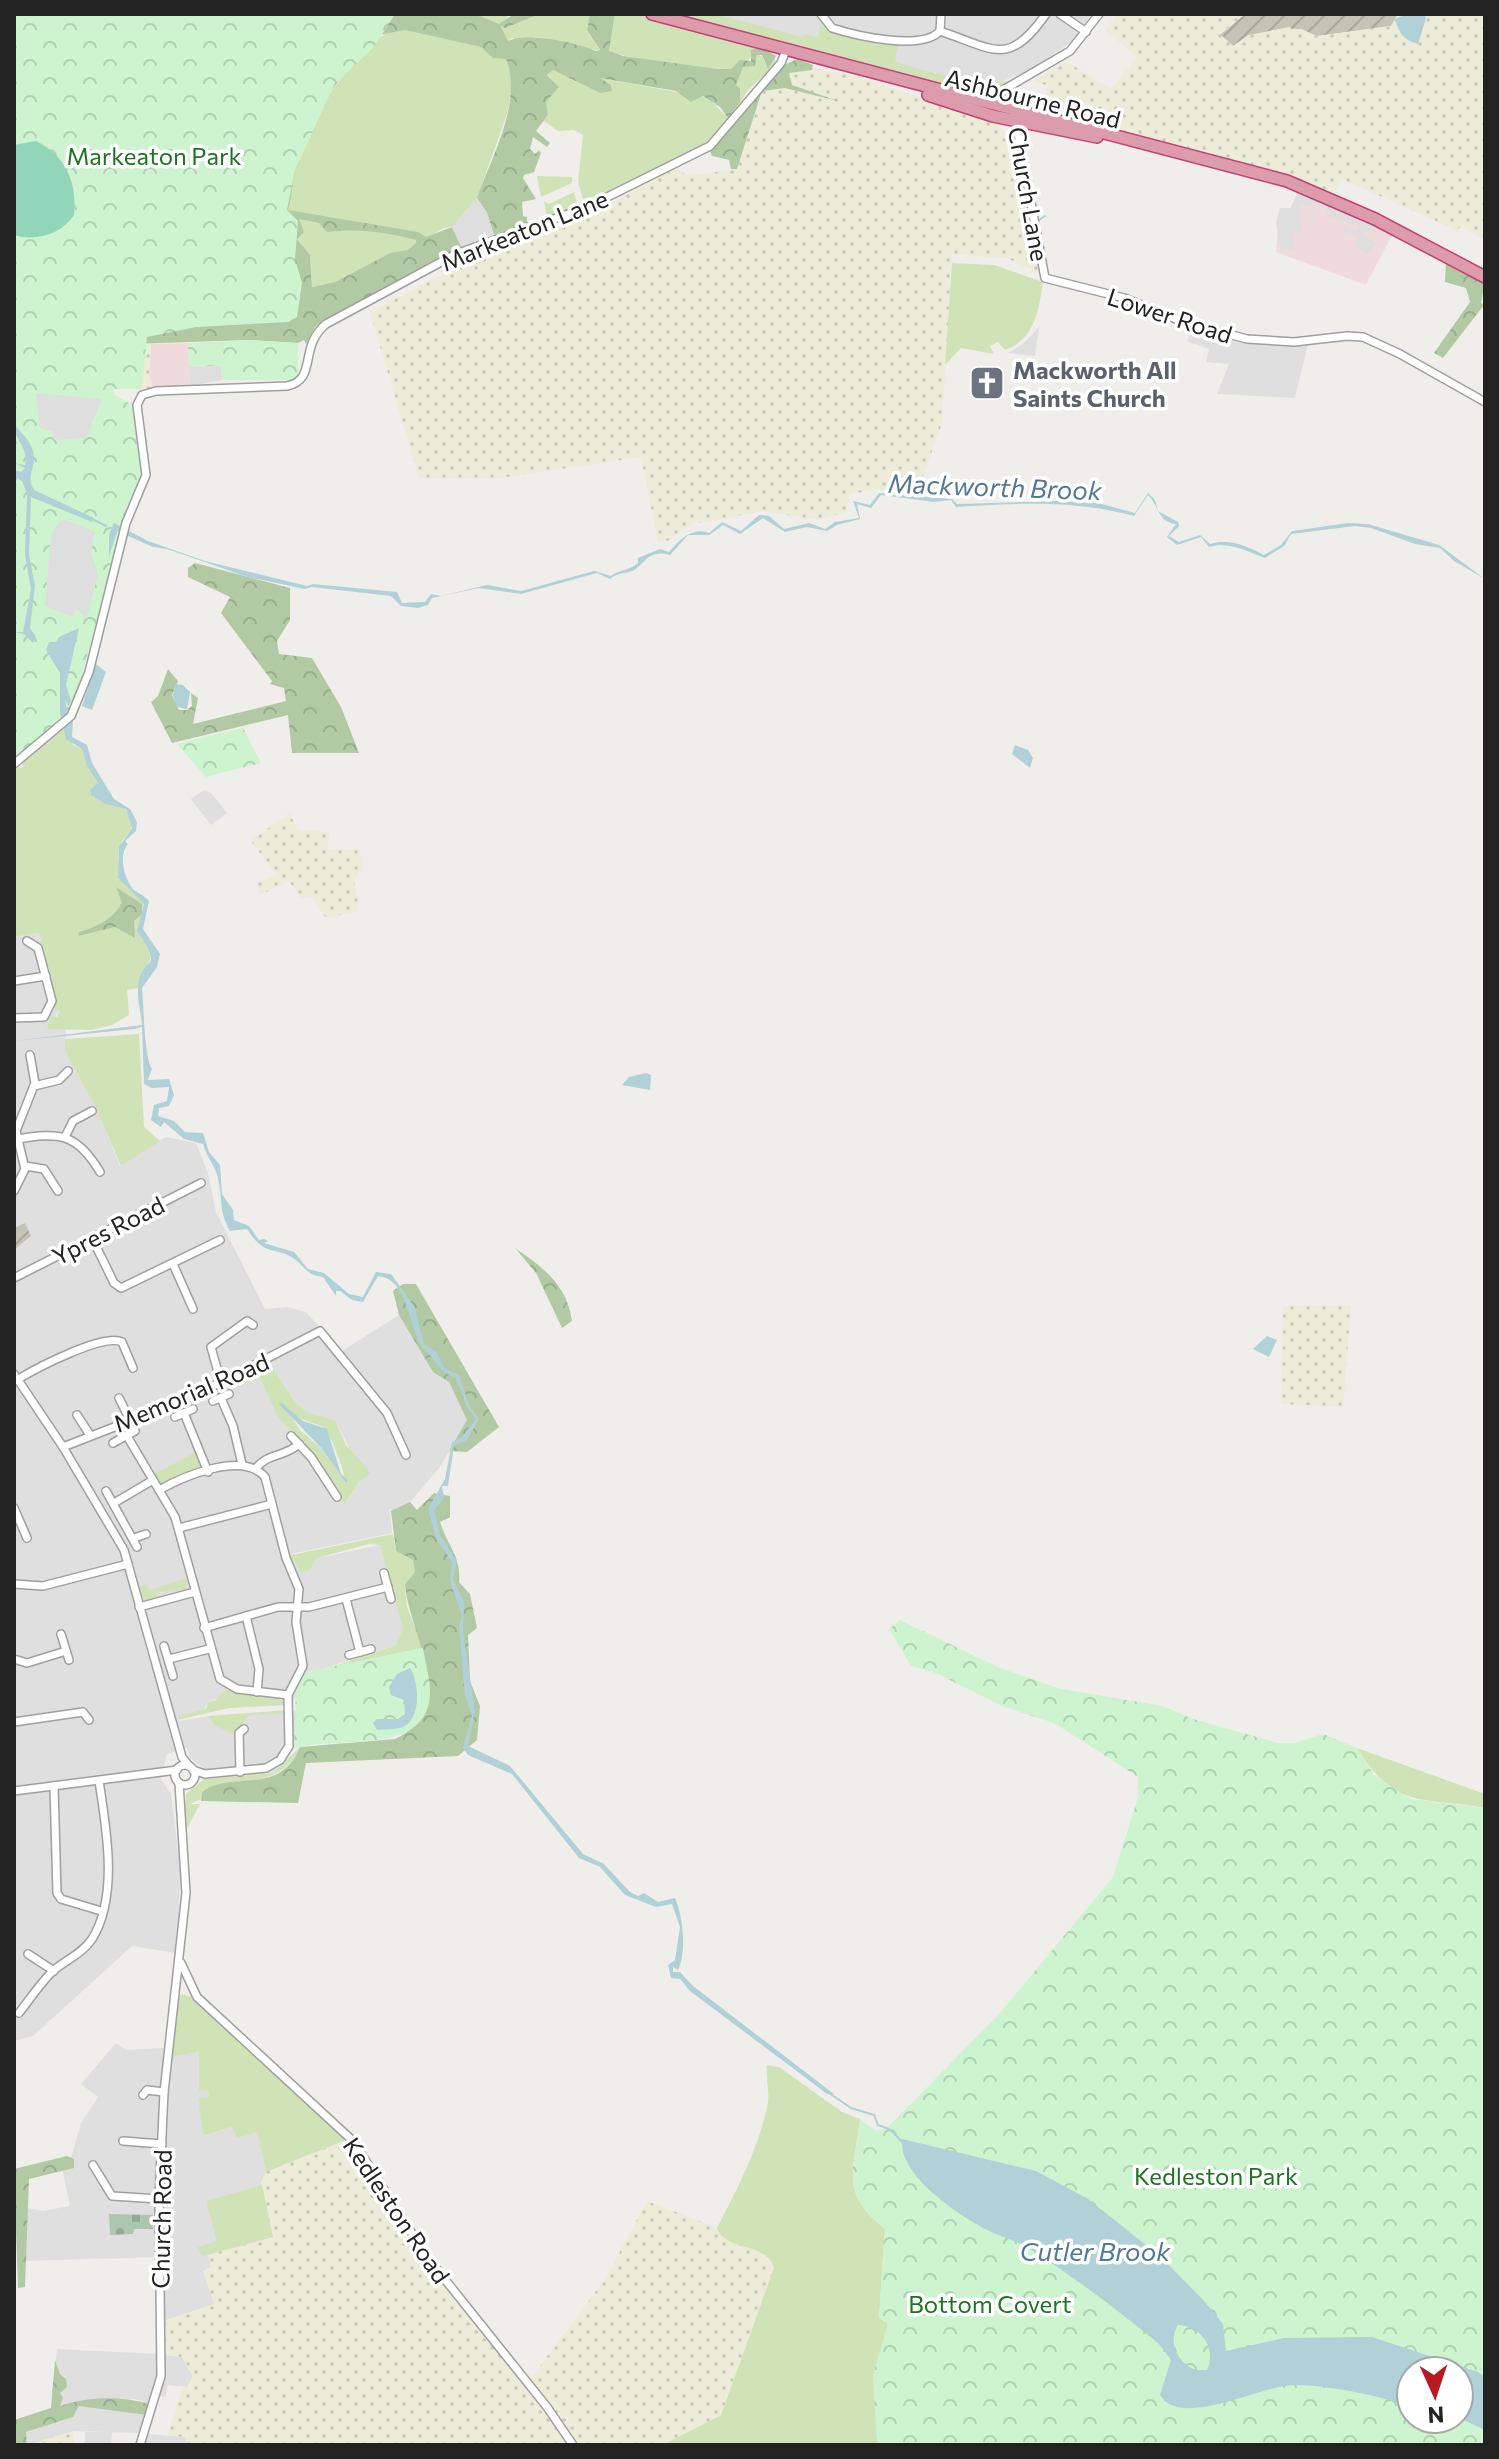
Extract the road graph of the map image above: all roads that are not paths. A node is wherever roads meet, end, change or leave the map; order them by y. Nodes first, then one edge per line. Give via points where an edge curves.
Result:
1 (652, 14) edge
2 (821, 14) edge
3 (941, 14) edge
4 (1046, 14) edge
5 (1060, 14) edge
6 (1099, 14) edge
7 (940, 31) junction
8 (1086, 32) junction
9 (786, 50) junction
10 (994, 111) junction
11 (1015, 116) junction
12 (1485, 277) edge
13 (1045, 278) joint
14 (1485, 402) edge
15 (14, 764) edge
16 (27, 941) dead end
17 (46, 976) junction
18 (14, 981) edge
19 (14, 1018) edge
20 (30, 1055) dead end
21 (68, 1071) dead end
22 (34, 1086) junction
23 (14, 1103) edge
24 (24, 1107) junction
25 (92, 1111) dead end
26 (65, 1137) junction
27 (17, 1139) junction
28 (25, 1166) junction
29 (99, 1166) dead end
30 (201, 1183) dead end
31 (14, 1191) edge
32 (58, 1191) dead end
33 (92, 1238) junction
34 (220, 1240) dead end
35 (173, 1264) junction
36 (14, 1278) edge
37 (193, 1309) dead end
38 (249, 1320) dead end
39 (133, 1368) dead end
40 (16, 1377) edge
41 (221, 1383) junction
42 (119, 1398) dead end
43 (221, 1398) dead end
44 (193, 1409) dead end
45 (184, 1413) junction
46 (77, 1415) dead end
47 (175, 1417) dead end
48 (130, 1420) junction
49 (135, 1431) dead end
50 (90, 1435) junction
51 (127, 1436) junction
52 (291, 1436) dead end
53 (113, 1443) dead end
54 (299, 1444) junction
55 (63, 1447) junction
56 (406, 1455) dead end
57 (242, 1464) junction
58 (256, 1468) junction
59 (208, 1472) junction
60 (153, 1480) junction
61 (159, 1490) junction
62 (106, 1491) dead end
63 (337, 1497) dead end
64 (114, 1503) junction
65 (272, 1504) junction
66 (14, 1508) edge
67 (17, 1520) edge
68 (179, 1528) junction
69 (146, 1534) dead end
70 (27, 1538) dead end
71 (134, 1538) junction
72 (137, 1547) dead end
73 (128, 1564) junction
74 (384, 1573) dead end
75 (14, 1584) edge
76 (388, 1587) junction
77 (195, 1592) junction
78 (346, 1599) junction
79 (391, 1599) dead end
80 (139, 1607) junction
81 (297, 1608) junction
82 (246, 1616) junction
83 (204, 1628) junction
84 (61, 1634) dead end
85 (164, 1646) dead end
86 (209, 1649) junction
87 (371, 1649) dead end
88 (66, 1651) junction
89 (360, 1652) junction
90 (349, 1655) dead end
91 (14, 1659) edge
92 (169, 1659) junction
93 (69, 1660) dead end
94 (173, 1676) dead end
95 (257, 1692) junction
96 (288, 1695) junction
97 (89, 1720) dead end
98 (14, 1722) edge
99 (244, 1729) dead end
100 (182, 1757) junction
101 (191, 1768) junction
102 (240, 1772) junction
103 (205, 1774) junction
104 (178, 1775) junction
105 (99, 1781) junction
106 (191, 1782) junction
107 (54, 1786) junction
108 (14, 1791) edge
109 (182, 1796) junction
110 (101, 1911) junction
111 (32, 1958) dead end
112 (180, 1959) junction
113 (54, 1971) junction
114 (191, 1987) junction
115 (176, 1988) junction
116 (197, 1997) junction
117 (19, 2013) dead end
118 (164, 2092) junction
119 (143, 2095) dead end
120 (123, 2141) dead end
121 (162, 2144) junction
122 (93, 2165) dead end
123 (159, 2199) junction
124 (140, 2445) edge
125 (573, 2445) edge

1 - 9 highway, Ashbourne Road
2 - 7 street via 832,28 875,37 919,42
3 - 7 street
4 - 7 street via 1024,43 1006,50
5 - 8 street
6 - 8 street
8 - 10 street via 1067,54 1001,92
9 - 10 highway, Ashbourne Road
9 - 15 street, Markeaton Lane via 781,63 710,146 585,208 456,254 326,324 311,340 301,382 145,393 137,405 146,475 126,523 94,656 71,716
10 - 11 highway, Ashbourne Road
11 - 12 highway, Ashbourne Road via 1287,181
11 - 13 street, Church Lane
13 - 14 street, Lower Road via 1247,339 1363,337
16 - 17 street via 38,948
17 - 18 street
17 - 19 street via 52,999 46,1016
20 - 22 street
21 - 22 street via 59,1080
22 - 24 street
23 - 24 street
24 - 27 street
25 - 26 street via 73,1121
26 - 27 street
26 - 29 street via 81,1145
27 - 28 street
28 - 31 street
28 - 32 street via 44,1169
30 - 33 street, Ypres Road
33 - 35 street via 118,1288
33 - 36 street, Ypres Road
34 - 35 street
35 - 37 street
38 - 41 street via 211,1347
39 - 40 street via 121,1340
40 - 55 street
41 - 48 street, Memorial Road
41 - 56 street, Memorial Road via 316,1331 324,1332 387,1413
42 - 48 street
43 - 57 street
44 - 45 street
45 - 47 street
45 - 59 street
46 - 50 street
48 - 50 street, Memorial Road
49 - 51 street
50 - 55 street, Memorial Road
51 - 53 street
51 - 60 street
52 - 54 street
54 - 58 street via 266,1457
54 - 63 street via 326,1490
55 - 73 street via 121,1543
57 - 58 street
57 - 59 street
58 - 65 street via 265,1477
59 - 61 street
60 - 61 street
60 - 64 street
61 - 68 street
62 - 64 street
64 - 71 street
65 - 68 street
65 - 81 street via 286,1558 299,1582
66 - 67 street
67 - 70 street
68 - 77 street
69 - 71 street
71 - 72 street
73 - 75 street via 43,1586
73 - 80 street
74 - 76 street
76 - 78 street
76 - 79 street
77 - 80 street
77 - 83 street
78 - 81 street
78 - 89 street
80 - 100 street
81 - 82 street
81 - 96 street via 303,1666
82 - 83 street
82 - 95 street via 259,1669
83 - 86 street
84 - 88 street
85 - 92 street
86 - 92 street
86 - 95 street via 224,1683
87 - 89 street
88 - 91 street via 27,1663
88 - 93 street
89 - 90 street
92 - 94 street
95 - 96 street
96 - 102 street via 291,1735 285,1755 266,1768
97 - 98 street via 83,1708
99 - 102 street via 235,1738
100 - 101 street
100 - 104 street
101 - 103 street
101 - 104 street
101 - 106 street
102 - 103 street
103 - 106 street
104 - 105 street
104 - 106 street
104 - 109 street, Kedleston Road
105 - 107 street
105 - 110 street via 107,1861
106 - 109 street
107 - 108 street
107 - 110 street via 57,1893 61,1899
109 - 112 street, Kedleston Road via 186,1893
110 - 113 street via 89,1943
111 - 113 street
112 - 114 street, Kedleston Road
112 - 115 street, Kedleston Road
113 - 117 street
114 - 115 street
114 - 116 street, Kedleston Road
115 - 116 street, Kedleston Road
115 - 118 street, Church Road
116 - 125 street, Kedleston Road via 353,2141 427,2257
118 - 119 street via 147,2090
118 - 121 street, Church Road
120 - 121 street
121 - 123 street, Church Road
122 - 123 street via 112,2196
123 - 124 street, Church Road via 161,2376

